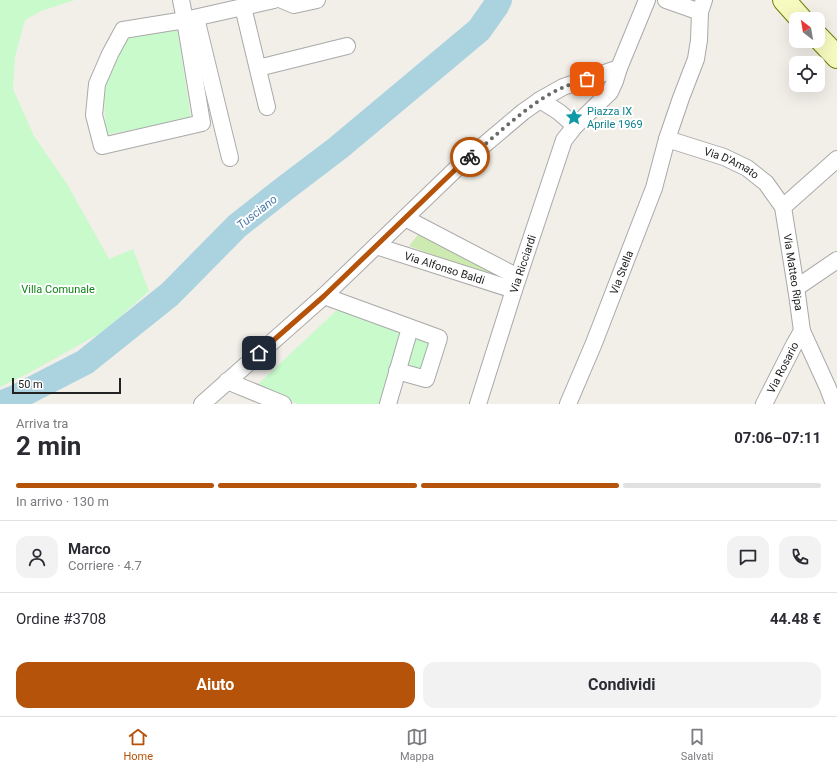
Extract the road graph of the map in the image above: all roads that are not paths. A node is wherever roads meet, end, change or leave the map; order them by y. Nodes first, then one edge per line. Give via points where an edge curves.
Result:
1 (181, 0) edge
2 (274, 0) edge
3 (282, 0) edge
4 (317, 0) edge
5 (666, 0) edge
6 (784, 0) edge
7 (645, 4) edge
8 (702, 6) edge
9 (243, 7) junction
10 (795, 12) edge
11 (191, 19) junction
12 (825, 44) edge
13 (347, 46) dead end
14 (837, 57) edge
15 (258, 68) junction
16 (619, 68) junction
17 (540, 100) junction
18 (267, 107) dead end
19 (575, 126) junction
20 (667, 139) junction
21 (230, 158) dead end
22 (837, 159) edge
23 (783, 207) junction
24 (405, 218) junction
25 (376, 246) junction
26 (837, 260) edge
27 (516, 283) junction
28 (796, 288) junction
29 (324, 296) junction
30 (410, 328) junction
31 (802, 331) junction
32 (397, 371) junction
33 (227, 381) junction
34 (832, 384) edge
35 (276, 402) edge
36 (202, 404) edge
37 (388, 404) edge
38 (478, 404) edge
39 (568, 404) edge
40 (764, 404) edge
41 (834, 404) edge

1 - 11 street
2 - 9 street
3 - 4 street via 294,5
5 - 8 street
6 - 10 main road
7 - 16 street, Via Ricciardi
8 - 20 street, Via Stella via 696,59
9 - 11 street
9 - 15 street
11 - 11 street via 123,30 97,84 94,116 102,146 202,123
11 - 21 street
12 - 14 main road
13 - 15 street
15 - 18 street
16 - 17 street via 563,87
16 - 19 street, Via Ricciardi via 610,92
17 - 19 street
17 - 24 street via 459,166
19 - 27 street, Via Ricciardi via 564,140
20 - 23 street, Via D'Amato via 724,157 747,168 766,183
20 - 39 street, Via Stella via 654,188
22 - 23 street
23 - 28 street, Via Matteo Ripa
24 - 25 street
24 - 27 street, Via Alfonso Baldi
25 - 27 street, Via Alfonso Baldi
25 - 29 street
26 - 28 street
27 - 38 street, Via Ricciardi
28 - 31 street, Via Matteo Ripa
29 - 30 street
29 - 33 street
30 - 32 street
30 - 32 street via 439,338 426,379
31 - 34 street, Via Matteo Ripa
31 - 40 street, Via Rosario
32 - 37 street
33 - 35 street
33 - 36 street
34 - 41 street, Via Matteo Ripa

